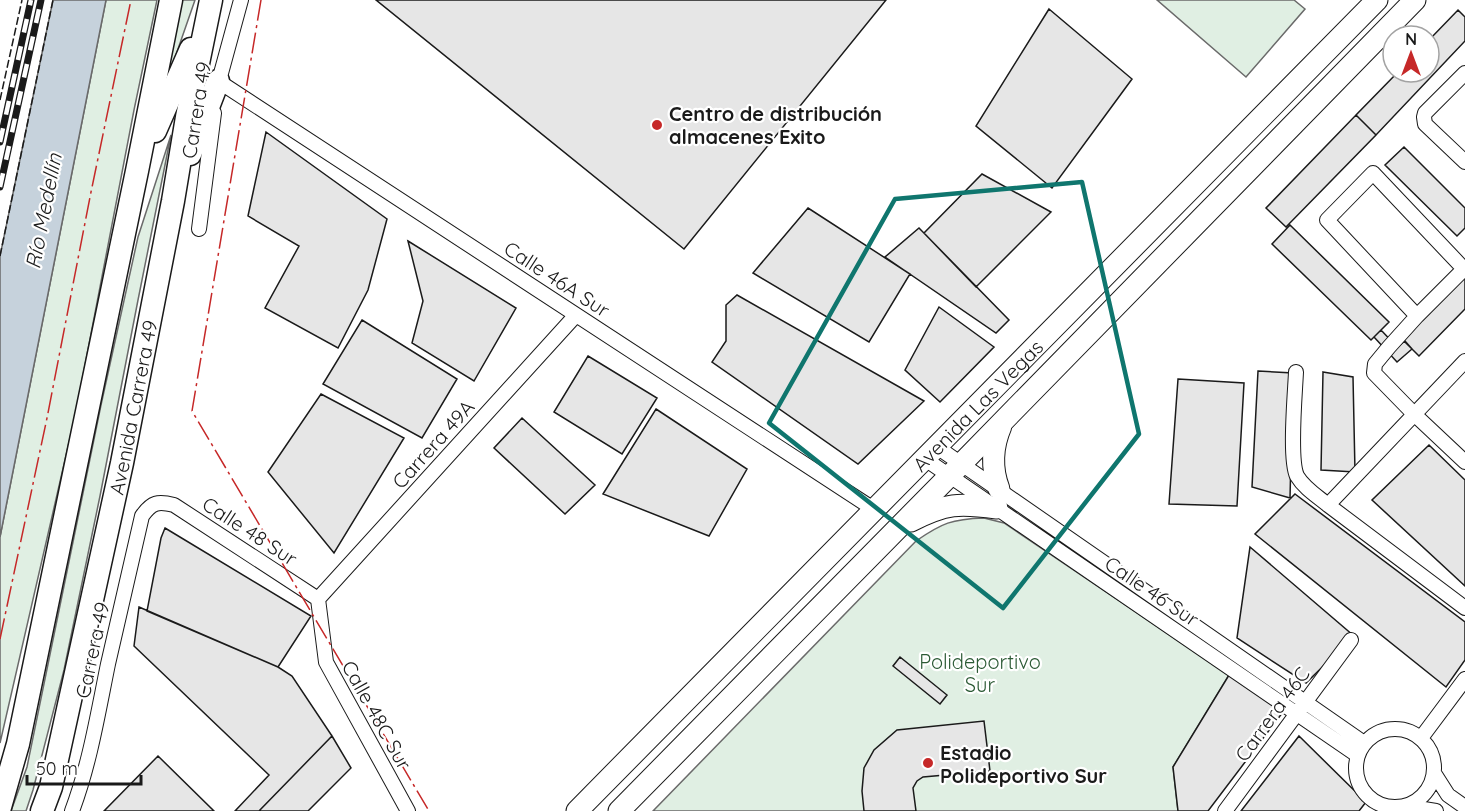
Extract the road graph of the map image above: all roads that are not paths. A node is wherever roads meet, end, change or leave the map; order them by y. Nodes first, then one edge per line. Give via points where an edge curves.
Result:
1 (171, 0) edge
2 (241, 0) edge
3 (1377, 0) edge
4 (1416, 0) edge
5 (210, 3) edge
6 (1465, 74) edge
7 (218, 81) junction
8 (1465, 162) edge
9 (137, 171) junction
10 (173, 201) junction
11 (199, 229) dead end
12 (576, 315) junction
13 (1417, 316) junction
14 (1465, 361) edge
15 (1296, 372) dead end
16 (1414, 414) junction
17 (1003, 422) junction
18 (932, 453) junction
19 (1465, 462) edge
20 (956, 470) junction
21 (998, 499) junction
22 (157, 503) joint
23 (1328, 505) junction
24 (874, 510) junction
25 (900, 526) junction
26 (318, 599) junction
27 (1465, 608) edge
28 (1351, 640) dead end
29 (1465, 680) edge
30 (1301, 708) junction
31 (1420, 738) junction
32 (1361, 749) junction
33 (1434, 772) junction
34 (1371, 806) edge
35 (1405, 806) junction
36 (0, 807) edge
37 (1465, 807) edge
38 (42, 811) edge
39 (72, 811) edge
40 (408, 811) edge
41 (577, 811) edge
42 (619, 811) edge
43 (1225, 811) edge
44 (1436, 811) edge

1 - 9 highway
2 - 7 street, Carrera 49
3 - 18 main road, Avenida Las Vegas
4 - 17 main road, Avenida Las Vegas
5 - 9 highway
5 - 10 highway, Avenida Carrera 49
6 - 8 street via 1424,117 1425,124
7 - 10 highway
7 - 11 street, Carrera 49
7 - 12 street, Calle 46A Sur
9 - 36 highway via 18,744
10 - 38 highway, Avenida Carrera 49 via 122,463 51,787
12 - 24 street, Calle 46A Sur
12 - 26 street, Carrera 49A
13 - 13 street via 1464,268 1373,173 1328,220
13 - 16 street via 1375,364 1374,373
14 - 16 street
15 - 23 street via 1296,473 1303,485
16 - 19 street
16 - 23 street
17 - 20 main road, Avenida Las Vegas
17 - 21 main road via 994,449
18 - 20 street, Calle 46 Sur
18 - 24 main road, Avenida Las Vegas
20 - 21 street, Calle 46 Sur
20 - 25 main road, Avenida Las Vegas
21 - 25 main road via 956,504
21 - 30 street, Calle 46 Sur
22 - 26 street, Calle 48 Sur via 174,505
22 - 39 street, Carrera 49 via 142,516 94,737
23 - 27 street
24 - 41 main road, Avenida Las Vegas
25 - 42 main road, Avenida Las Vegas
26 - 40 street, Calle 48C Sur via 326,662
28 - 30 street, Carrera 46C
29 - 31 street
30 - 32 street, Calle 46 Sur
30 - 43 street, Carrera 46C
31 - 32 street via 1412,732 1391,728 1372,736
31 - 33 street via 1432,753
32 - 34 street via 1356,776
33 - 35 street via 1428,790
33 - 37 street via 1448,795
34 - 35 street
35 - 44 street

